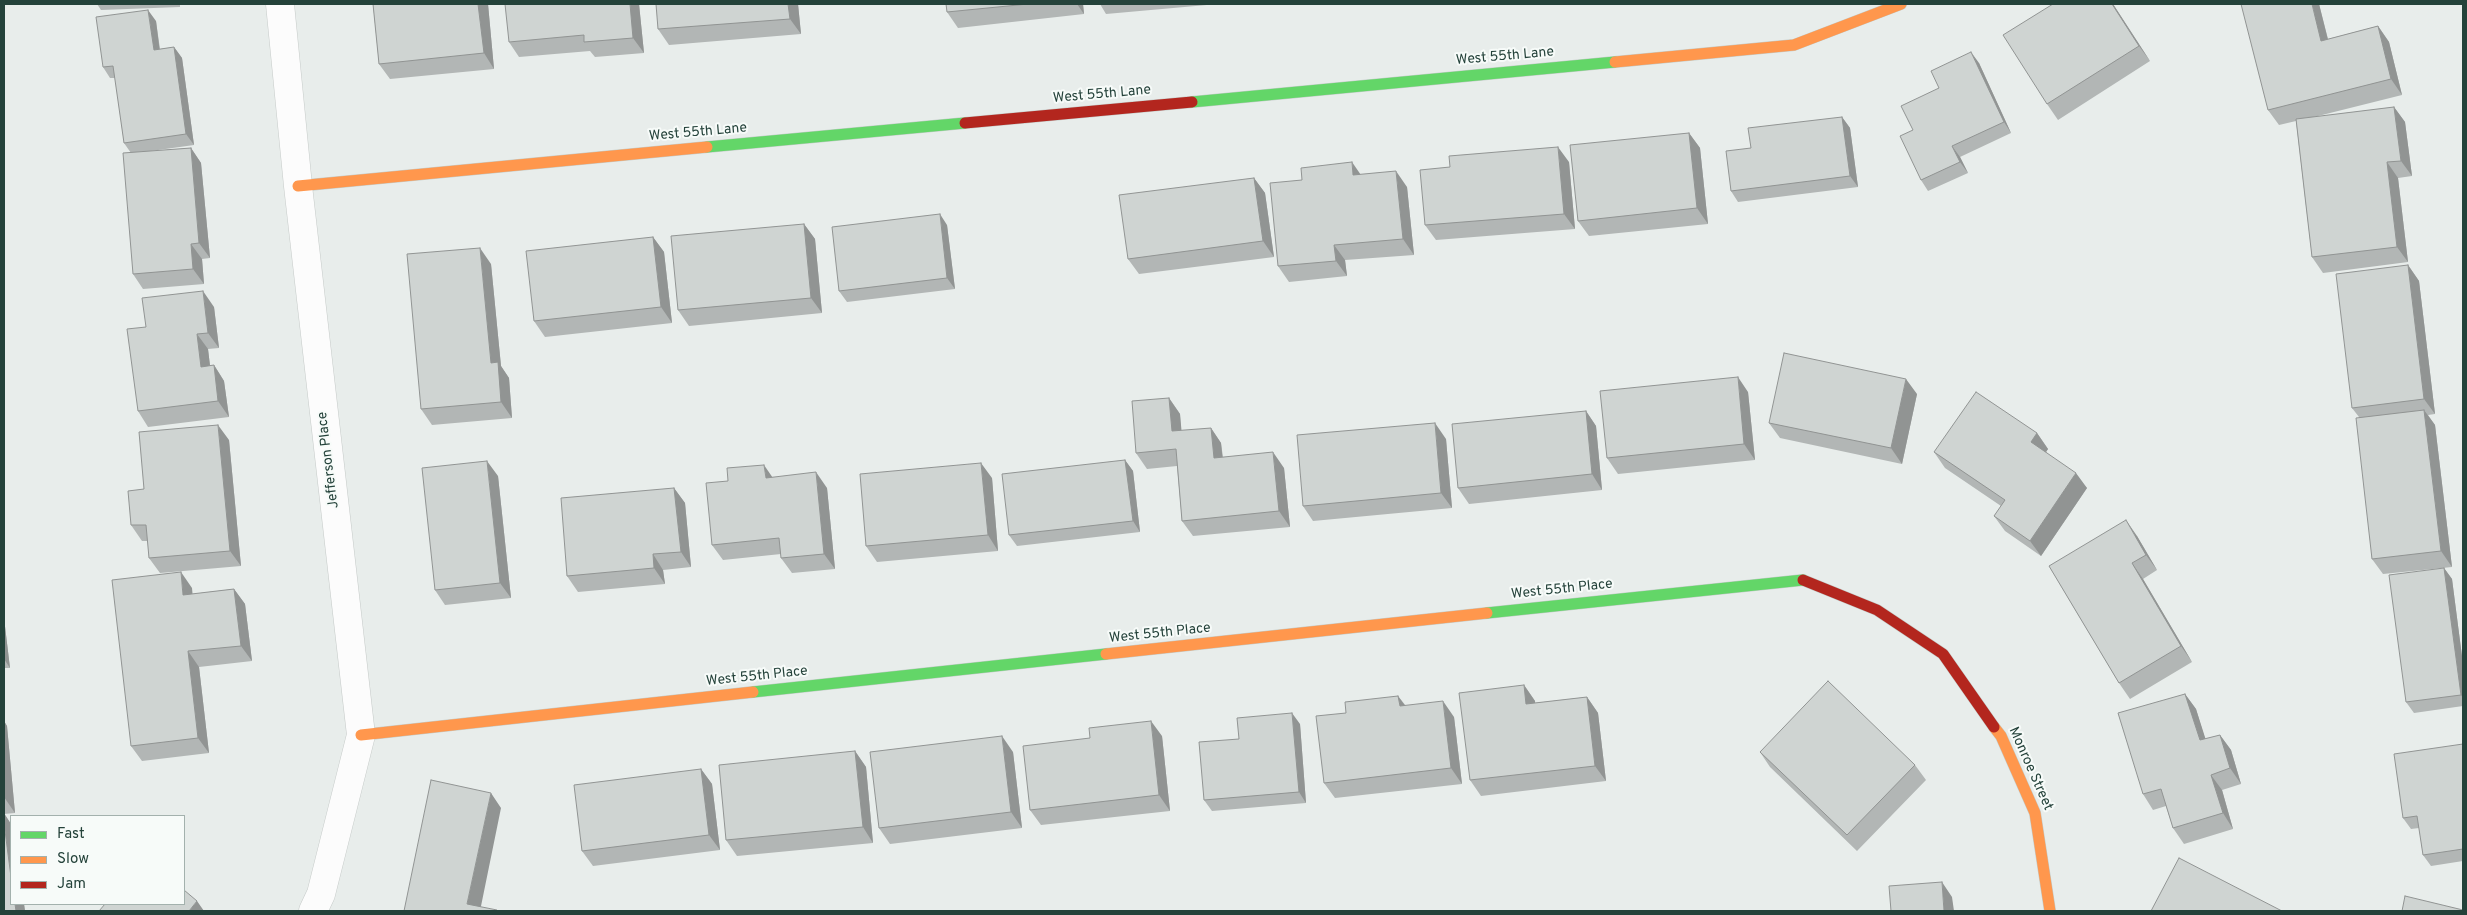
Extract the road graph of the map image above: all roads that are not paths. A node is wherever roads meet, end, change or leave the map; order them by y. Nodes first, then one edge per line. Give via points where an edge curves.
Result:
1 (280, 4) edge
2 (1901, 4) edge
3 (298, 186) junction
4 (1943, 654) joint
5 (361, 735) junction
6 (313, 911) edge
7 (2050, 911) edge

1 - 3 street, Jefferson Place
2 - 3 street, West 55th Lane via 1794,45
3 - 5 street, Jefferson Place
4 - 5 street, West 55th Place via 1877,610 1801,579
4 - 7 street, Monroe Street via 2001,736 2035,812
5 - 6 street, Jefferson Place via 321,894

